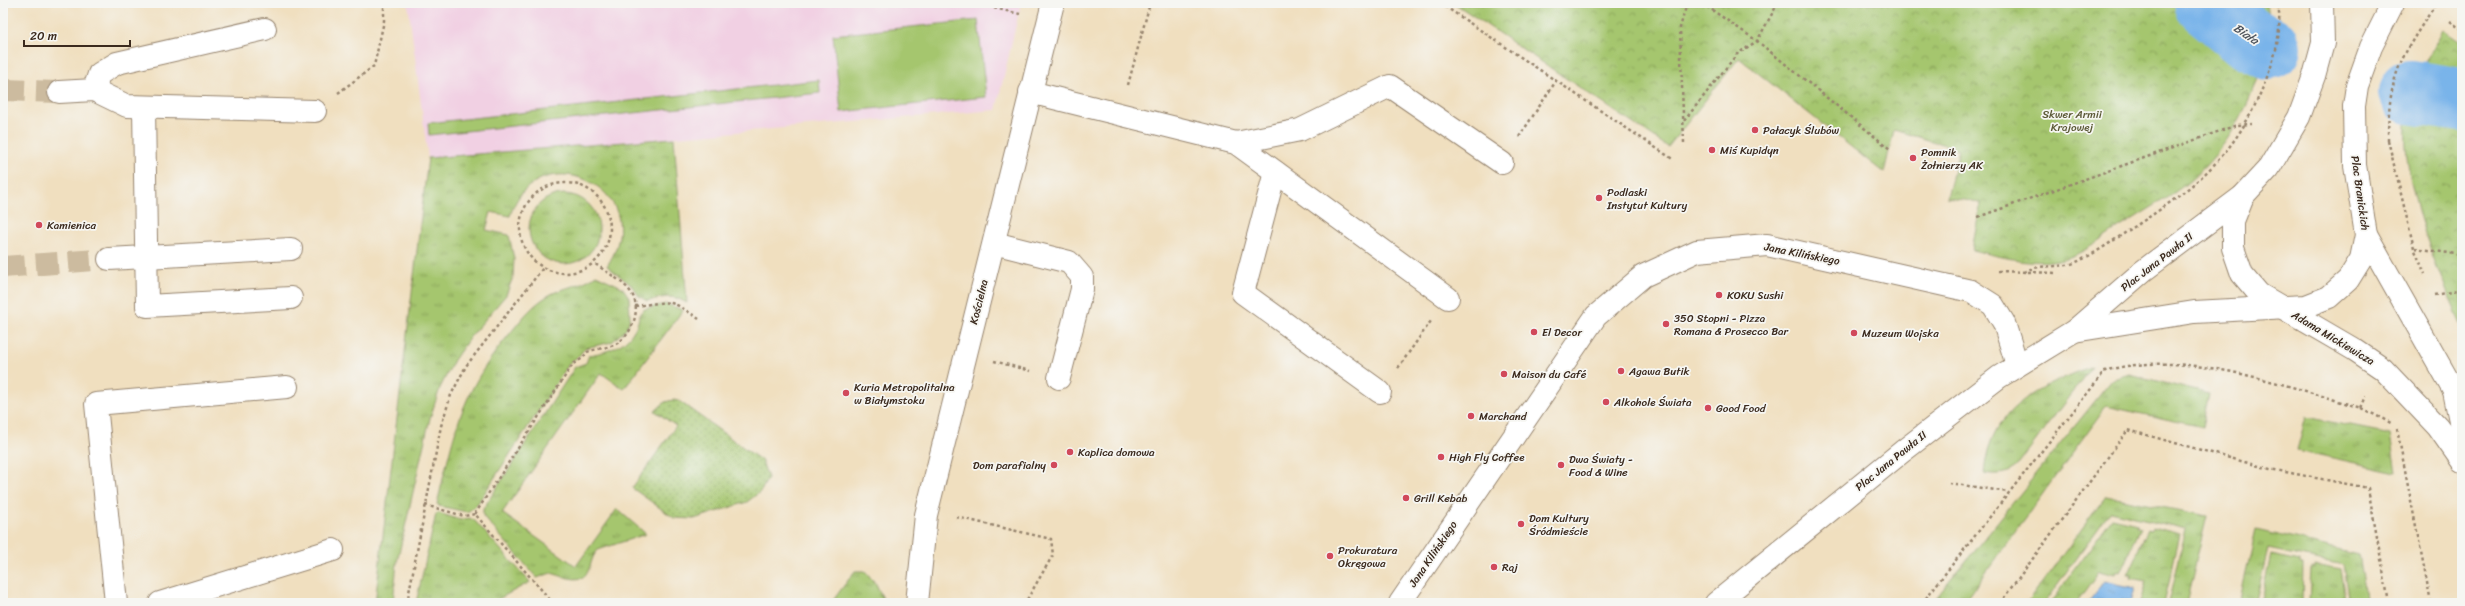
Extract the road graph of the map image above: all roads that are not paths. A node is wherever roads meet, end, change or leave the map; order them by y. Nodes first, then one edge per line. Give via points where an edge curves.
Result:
1 (1052, 3) edge
2 (2322, 3) edge
3 (2393, 3) edge
4 (265, 29) dead end
5 (94, 90) junction
6 (59, 92) tunnel mouth
7 (1030, 92) junction
8 (144, 107) junction
9 (315, 111) road end
10 (1236, 143) junction
11 (1502, 163) road end
12 (1275, 172) junction
13 (2243, 196) junction
14 (2366, 235) junction
15 (994, 243) junction
16 (291, 249) dead end
17 (146, 257) junction
18 (109, 259) tunnel mouth
19 (291, 298) dead end
20 (1448, 298) road end
21 (2281, 307) junction
22 (2074, 331) junction
23 (2017, 365) junction
24 (1060, 378) dead end
25 (287, 387) dead end
26 (1380, 392) road end
27 (2461, 421) edge
28 (2462, 450) edge
29 (2462, 461) edge
30 (333, 550) dead end
31 (116, 603) edge
32 (160, 603) edge
33 (917, 603) edge
34 (1400, 603) edge
35 (1716, 603) edge

1 - 7 street, Kościelna
2 - 13 street via 2323,43 2299,117 2269,168
3 - 14 street, Plac Branickich via 2370,47 2357,86 2354,106 2355,165
4 - 5 street via 117,63 99,74
5 - 6 street
5 - 8 street via 127,106
7 - 10 street
7 - 15 street, Kościelna
8 - 9 street
8 - 17 street
10 - 11 street via 1300,130 1390,86
10 - 12 street
12 - 20 street
12 - 26 street via 1242,293
13 - 21 street via 2233,222 2233,248 2242,274 2259,294
13 - 22 street, Plac Jana Pawła II via 2143,271
14 - 21 street, Plac Branickich via 2361,259 2348,280 2329,297 2306,306
14 - 27 street via 2454,391
15 - 24 street via 1069,262 1082,277 1082,289
15 - 33 street, Kościelna via 926,515
16 - 17 street
17 - 18 street
17 - 19 street via 147,306
21 - 22 street, Plac Jana Pawła II via 2194,312
21 - 29 street, Adama Mickiewicza via 2383,369 2438,427
22 - 23 street, Plac Jana Pawła II
23 - 34 street, Jana Kilińskiego via 2004,323 1993,305 1971,291 1767,245 1697,251 1643,276 1596,316
23 - 35 street, Plac Jana Pawła II via 1902,451
25 - 31 street via 96,404
27 - 28 street
30 - 32 street

